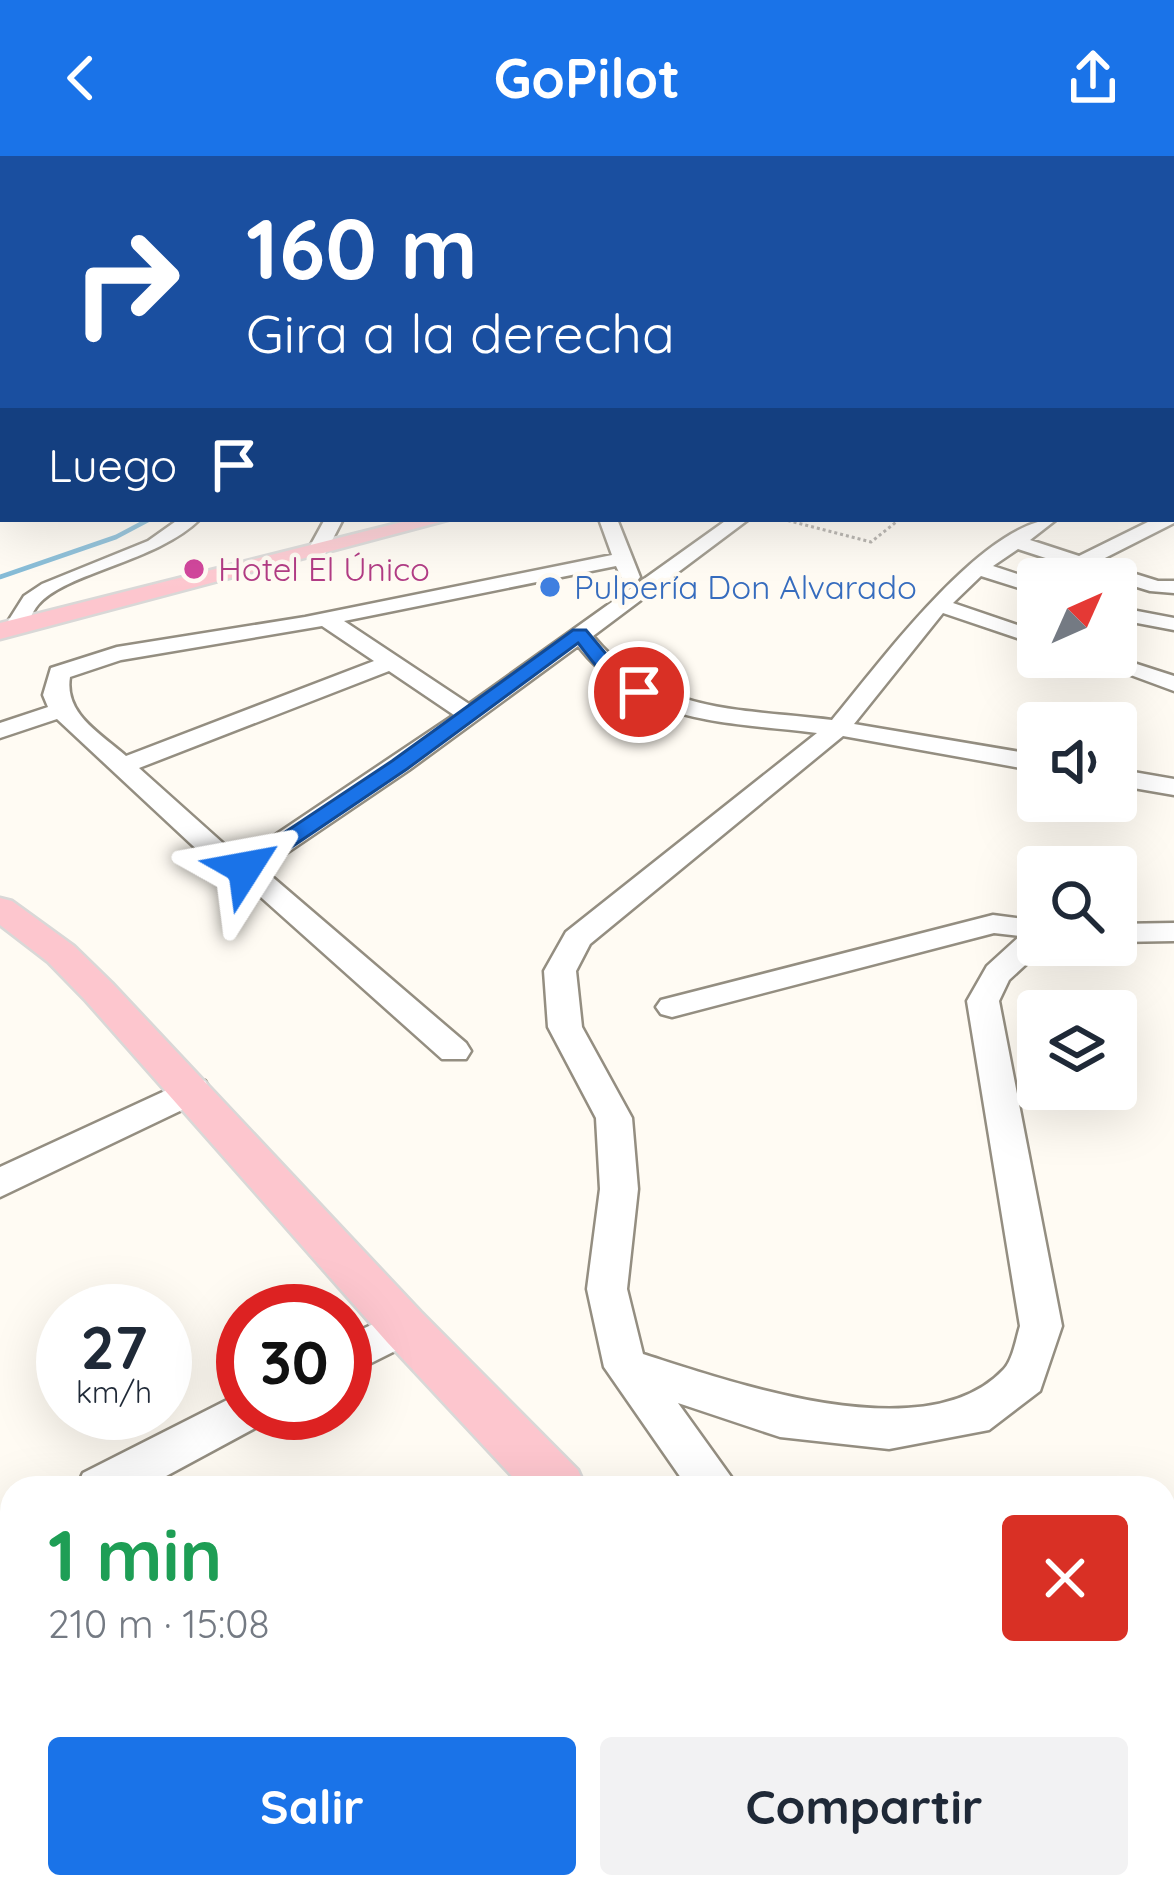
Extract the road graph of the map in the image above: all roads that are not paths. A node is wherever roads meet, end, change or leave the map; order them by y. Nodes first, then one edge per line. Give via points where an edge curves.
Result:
1 (186, 522) edge
2 (332, 522) edge
3 (428, 522) edge
4 (609, 522) edge
5 (736, 522) edge
6 (1043, 522) edge
7 (1162, 522) edge
8 (1012, 541) junction
9 (318, 550) junction
10 (1070, 558) edge
11 (1086, 558) edge
12 (622, 559) junction
13 (978, 568) junction
14 (1137, 576) edge
15 (1017, 579) edge
16 (1168, 584) edge
17 (637, 590) junction
18 (939, 605) junction
19 (1137, 617) edge
20 (326, 619) junction
21 (1174, 623) edge
22 (8, 628) edge
23 (1017, 631) edge
24 (579, 633) junction
25 (391, 662) junction
26 (1137, 672) edge
27 (1174, 684) edge
28 (61, 710) junction
29 (469, 714) junction
30 (838, 728) junction
31 (0, 730) edge
32 (1017, 759) edge
33 (122, 766) junction
34 (1137, 781) edge
35 (1174, 787) edge
36 (245, 868) junction
37 (0, 908) edge
38 (1017, 925) edge
39 (1174, 932) edge
40 (1137, 933) edge
41 (1017, 953) edge
42 (672, 1007) dead end
43 (454, 1051) dead end
44 (193, 1090) junction
45 (0, 1183) edge
46 (404, 1327) junction
47 (372, 1344) edge
48 (626, 1367) junction
49 (216, 1426) edge
50 (123, 1476) edge
51 (547, 1476) edge
52 (707, 1476) edge

1 - 22 street via 155,545 49,588
2 - 9 street
3 - 9 main road
4 - 12 street
5 - 17 street
6 - 8 street
7 - 11 street
8 - 10 street
8 - 13 street
9 - 22 main road
12 - 17 street
12 - 20 street
13 - 15 street
13 - 18 street
14 - 16 street
17 - 24 street
18 - 23 street
18 - 30 street
19 - 21 street
20 - 25 street
20 - 28 street via 81,664 59,673
24 - 29 street
24 - 30 street via 609,670 674,706
25 - 29 street
25 - 33 street
26 - 27 street
28 - 31 street
28 - 33 street
29 - 36 street
30 - 32 street
30 - 48 street via 577,939 560,971 565,1027 614,1118 619,1189 607,1289
33 - 36 street via 215,851
34 - 35 street
36 - 43 street
37 - 44 main road via 61,954
38 - 42 street via 993,924
39 - 40 street
41 - 48 street via 988,983 983,1001 1038,1294 1041,1326 1025,1378 974,1416 889,1429 780,1417
44 - 45 street
44 - 46 main road
46 - 47 street
46 - 51 main road
48 - 52 street
49 - 50 street

